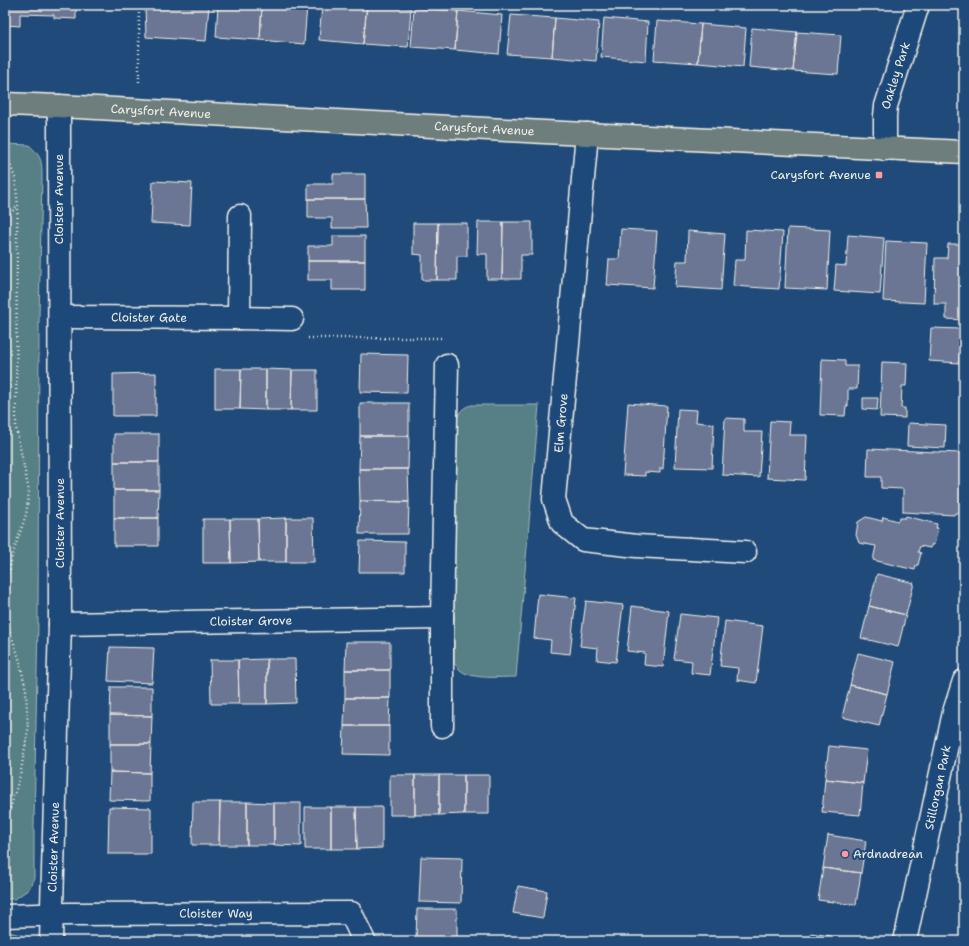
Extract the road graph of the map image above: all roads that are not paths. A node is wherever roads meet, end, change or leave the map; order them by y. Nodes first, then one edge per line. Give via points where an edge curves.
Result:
1 (918, 5) edge
2 (5, 104) edge
3 (59, 106) junction
4 (587, 134) junction
5 (885, 149) junction
6 (964, 152) edge
7 (240, 216) dead end
8 (60, 317) junction
9 (239, 318) junction
10 (292, 319) road end
11 (447, 365) road end
12 (745, 552) dead end
13 (442, 618) junction
14 (60, 624) junction
15 (964, 681) edge
16 (442, 726) dead end
17 (51, 914) junction
18 (5, 916) edge
19 (51, 941) edge
20 (364, 941) edge
21 (905, 941) edge

1 - 5 street, Oakley Park via 886,106
2 - 3 main road, Carysfort Avenue
3 - 4 main road, Carysfort Avenue
3 - 8 street, Cloister Avenue
4 - 5 main road, Carysfort Avenue
4 - 12 street, Elm Grove via 554,499 562,523 583,540 636,546
5 - 6 main road, Carysfort Avenue
7 - 9 street
8 - 9 street, Cloister Gate
8 - 14 street, Cloister Avenue
9 - 10 street, Cloister Gate
11 - 13 street
13 - 14 street, Cloister Grove
13 - 16 street
14 - 17 street, Cloister Avenue
15 - 21 street, Stillorgan Park via 954,712
17 - 18 street
17 - 19 street, Cloister Avenue
17 - 20 street, Cloister Way via 351,913

